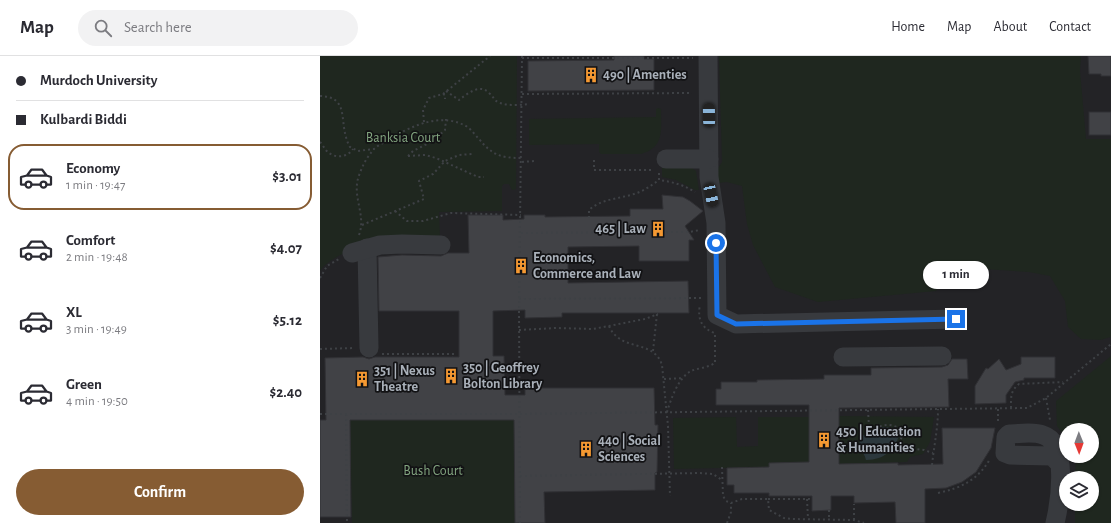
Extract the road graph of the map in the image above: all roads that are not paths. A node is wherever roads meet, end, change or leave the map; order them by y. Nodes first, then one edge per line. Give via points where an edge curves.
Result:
1 (703, 57) edge
2 (666, 159) dead end
3 (709, 159) junction
4 (441, 245) dead end
5 (956, 319) dead end
6 (376, 352) road end
7 (942, 356) dead end
8 (843, 357) dead end
9 (1058, 462) dead end
10 (1055, 523) edge

1 - 3 lane
2 - 3 lane
3 - 5 lane via 716,223 717,315 736,324
4 - 6 lane via 380,245 352,253
7 - 8 lane
9 - 10 lane via 1060,496

